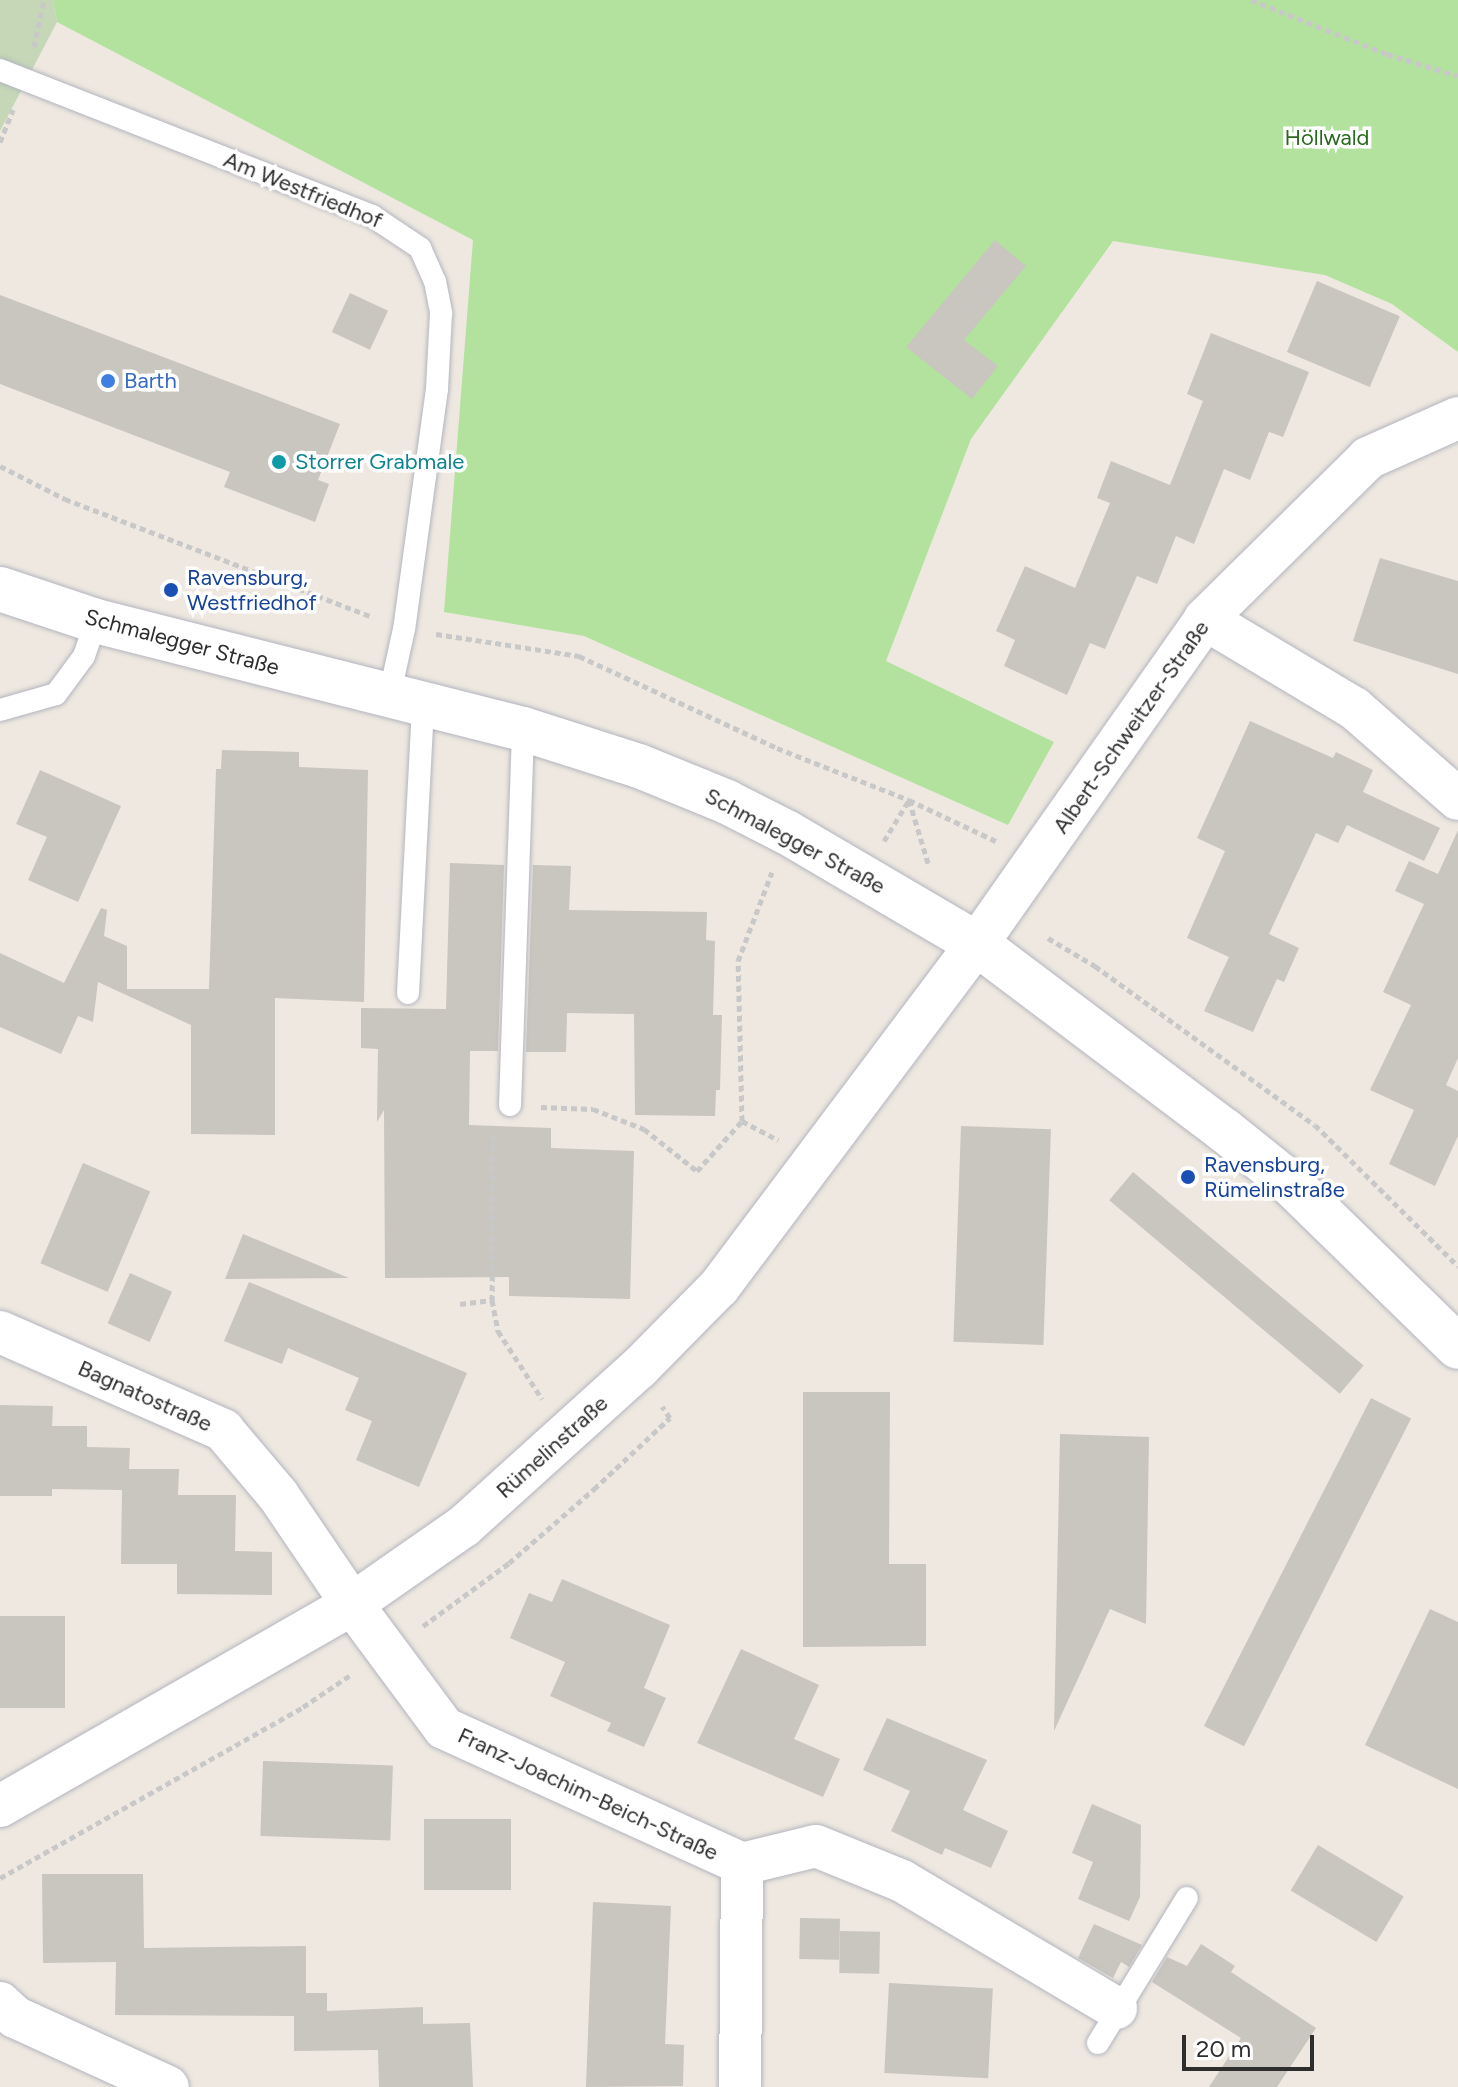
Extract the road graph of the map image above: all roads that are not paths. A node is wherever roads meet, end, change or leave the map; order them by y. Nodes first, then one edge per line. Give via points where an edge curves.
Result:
1 (0, 70) edge
2 (1458, 418) edge
3 (0, 589) edge
4 (1205, 619) junction
5 (96, 621) junction
6 (406, 701) junction
7 (0, 710) edge
8 (523, 729) junction
9 (1458, 799) edge
10 (988, 928) junction
11 (408, 993) dead end
12 (510, 1105) road end
13 (0, 1332) edge
14 (1458, 1347) edge
15 (352, 1604) junction
16 (0, 1806) edge
17 (742, 1864) junction
18 (1187, 1898) dead end
19 (0, 2003) edge
20 (1107, 2025) joint
21 (168, 2087) edge
22 (740, 2087) edge

1 - 6 lane, Am Westfriedhof via 372,216 420,248 435,281 441,313 437,389 404,629
2 - 4 street, Albert-Schweitzer-Straße via 1368,458
3 - 5 street, Schmalegger Straße
4 - 9 street via 1354,708
4 - 10 street, Albert-Schweitzer-Straße
5 - 6 street, Schmalegger Straße
5 - 7 lane via 84,656 56,694
6 - 8 street, Schmalegger Straße
6 - 11 lane, Am Westfriedhof
8 - 10 street, Schmalegger Straße via 639,766 727,802 864,875
8 - 12 lane
10 - 14 street, Schmalegger Straße via 1077,1017 1289,1182
10 - 15 street, Rümelinstraße via 719,1287 570,1433 464,1526
13 - 15 street, Bagnatostraße via 223,1430 278,1495
15 - 16 street, Rümelinstraße
15 - 17 street, Franz-Joachim-Beich-Straße via 444,1728
17 - 20 street, Franz-Joachim-Beich-Straße via 816,1846 902,1881
17 - 22 street, Franz-Joachim-Beich-Straße
18 - 20 lane
19 - 21 street via 15,2017

